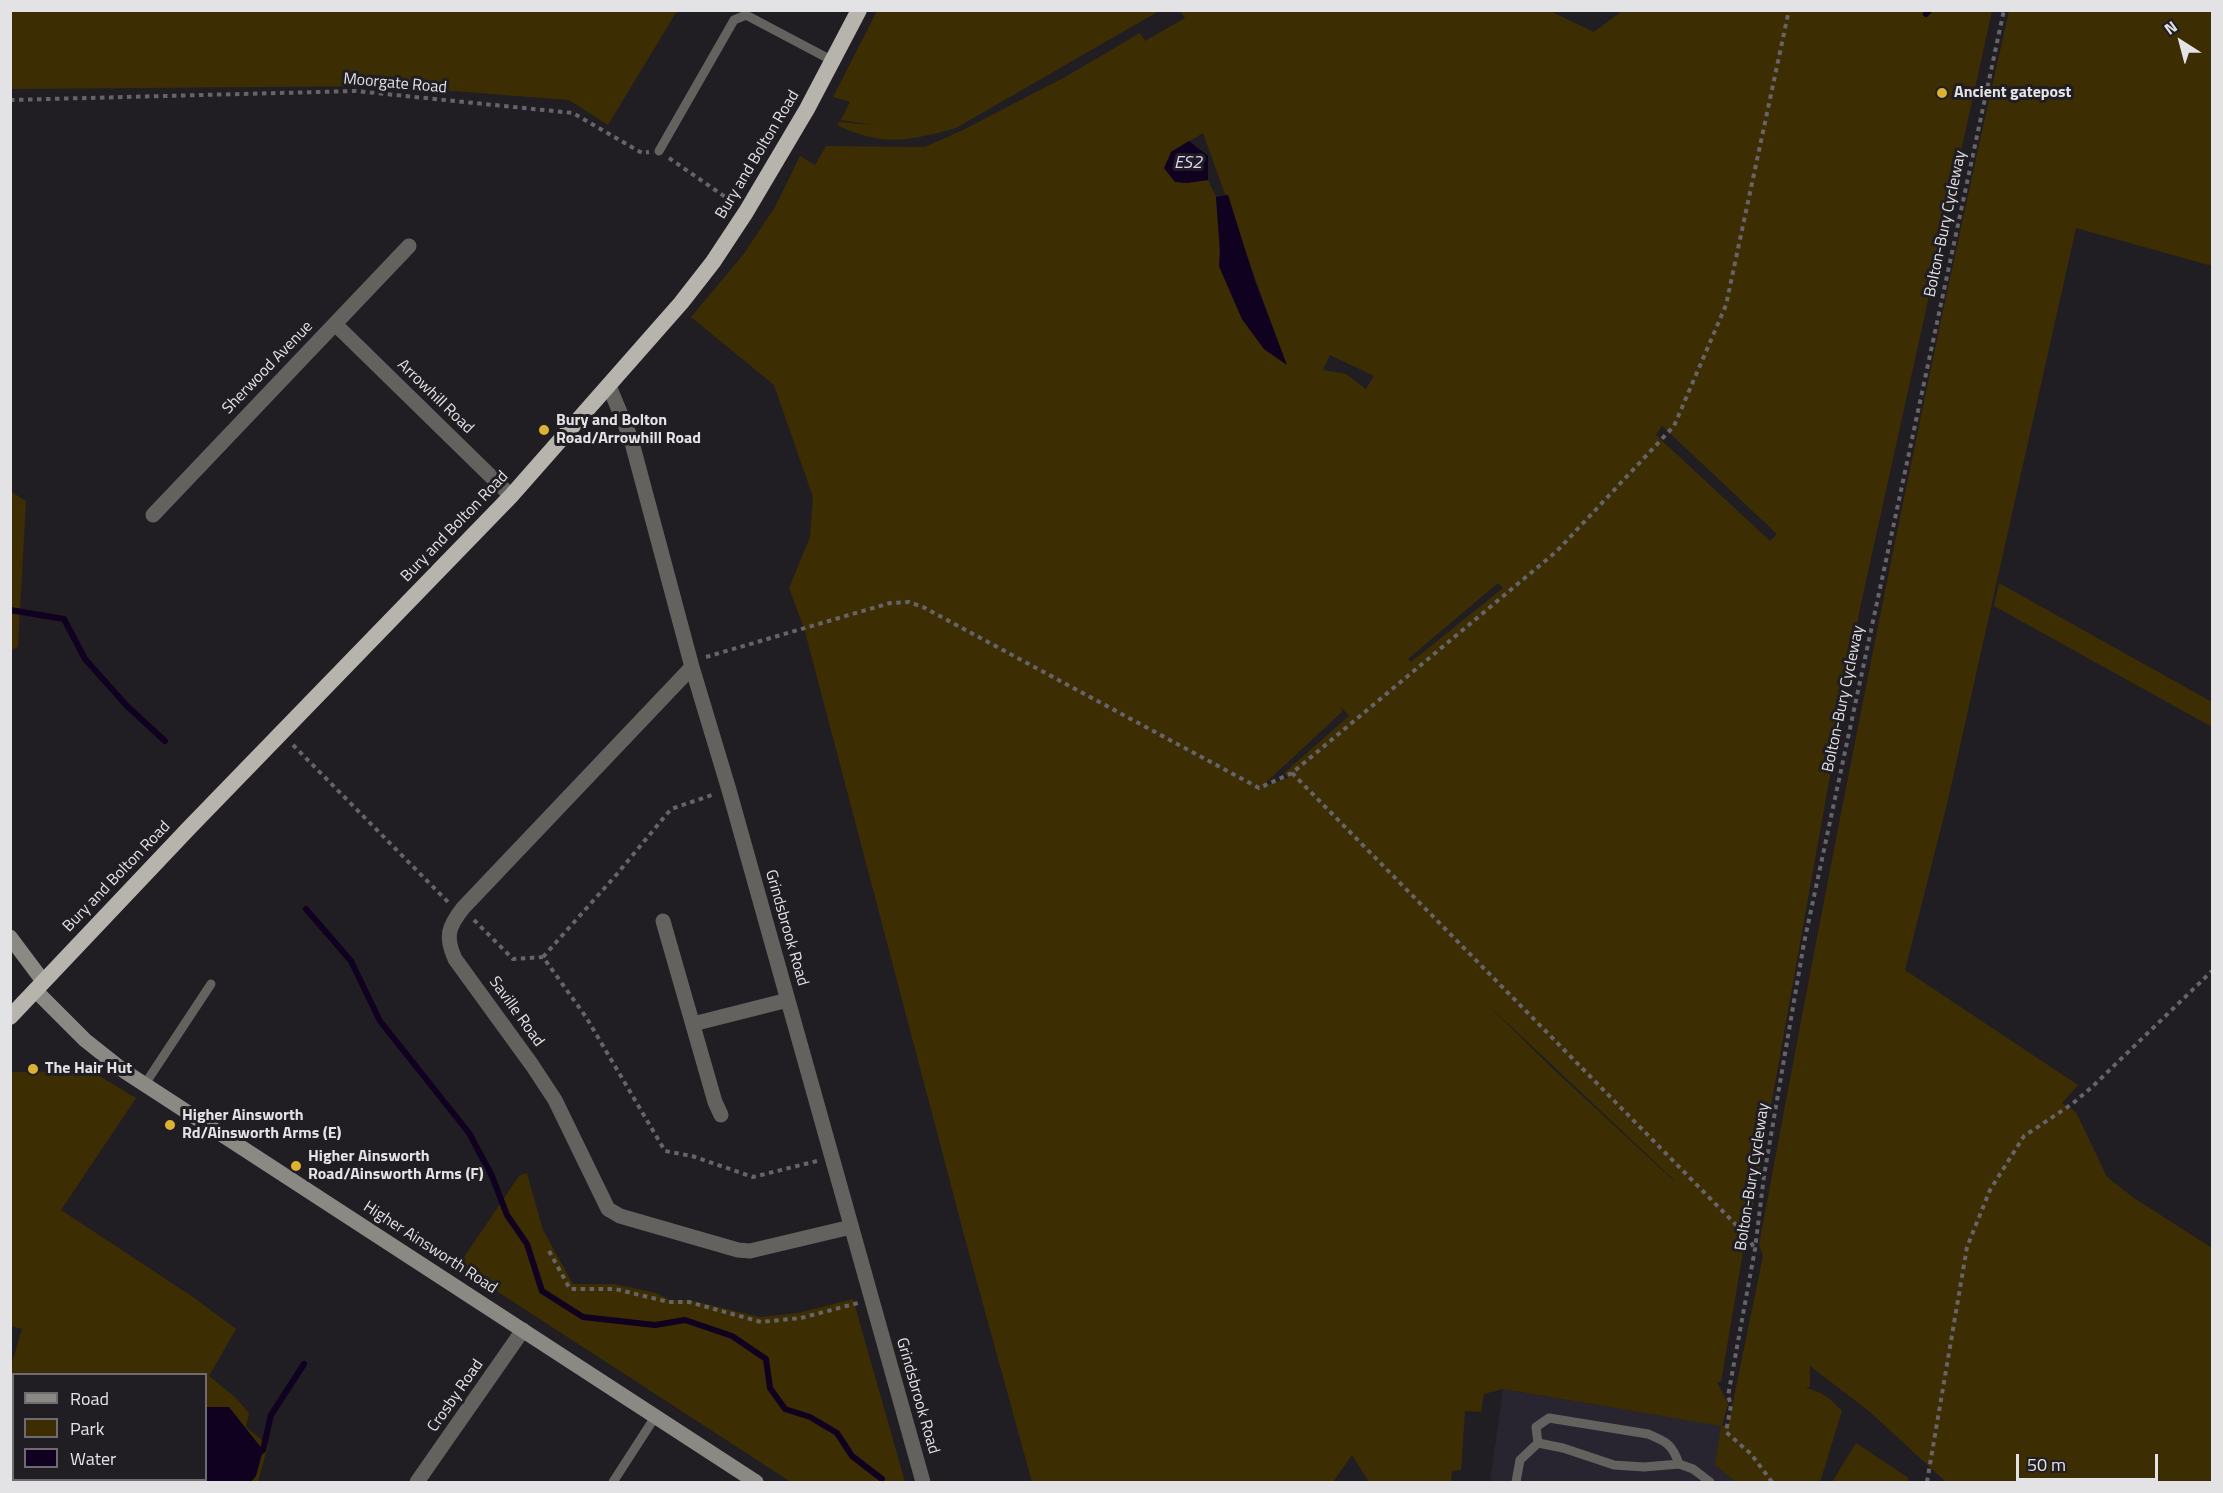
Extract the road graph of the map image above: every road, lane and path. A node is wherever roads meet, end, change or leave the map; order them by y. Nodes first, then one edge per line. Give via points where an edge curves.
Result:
1 (859, 10) edge
2 (1790, 10) edge
3 (2004, 10) edge
4 (833, 61) junction
5 (10, 100) edge
6 (659, 151) junction
7 (746, 212) junction
8 (409, 246) dead end
9 (335, 324) junction
10 (609, 386) junction
11 (511, 496) junction
12 (153, 515) dead end
13 (692, 664) junction
14 (281, 733) junction
15 (1292, 773) junction
16 (729, 790) junction
17 (461, 910) junction
18 (663, 921) dead end
19 (10, 938) edge
20 (543, 957) junction
21 (2212, 971) edge
22 (211, 984) dead end
23 (39, 986) junction
24 (788, 1000) junction
25 (10, 1017) edge
26 (693, 1024) junction
27 (145, 1084) junction
28 (721, 1115) dead end
29 (832, 1158) junction
30 (851, 1227) junction
31 (1755, 1250) junction
32 (549, 1251) dead end
33 (871, 1300) junction
34 (524, 1330) junction
35 (656, 1417) junction
36 (1538, 1443) junction
37 (1679, 1464) junction
38 (417, 1482) edge
39 (613, 1482) edge
40 (756, 1482) edge
41 (923, 1482) edge
42 (1516, 1482) edge
43 (1710, 1482) edge
44 (1772, 1482) edge
45 (1927, 1482) edge

1 - 4 highway, Bury and Bolton Road
2 - 15 path via 1726,305 1674,426 1557,551
3 - 31 path, Bolton-Bury Cycleway via 1804,943
4 - 6 lane via 746,15 734,20
4 - 7 highway, Bury and Bolton Road
5 - 6 path, Moorgate Road via 356,91 573,113 642,153
6 - 7 path, Moorgate Road
7 - 10 highway, Bury and Bolton Road via 681,303
8 - 9 street, Sherwood Avenue
9 - 11 street, Arrowhill Road
9 - 12 street, Sherwood Avenue
10 - 11 highway, Bury and Bolton Road
10 - 13 street, Grindsbrook Road via 630,439
11 - 14 highway, Bury and Bolton Road
13 - 15 path via 890,603 909,602 1259,788
13 - 16 street, Grindsbrook Road
13 - 17 street, Saville Road
14 - 17 path
14 - 23 highway, Bury and Bolton Road
15 - 31 path via 1748,1237
16 - 20 path via 671,809
16 - 24 street, Grindsbrook Road
17 - 20 path via 513,959
17 - 30 street, Saville Road via 449,933 449,946 555,1100 608,1209 620,1216 750,1251
18 - 26 street
19 - 23 main road, Higher Ainsworth Road
20 - 29 path via 586,1017 665,1151 753,1177
21 - 45 path via 2092,1087 2024,1136 1990,1190 1967,1247
22 - 27 lane
23 - 25 highway, Bury and Bolton Road
23 - 27 main road, Higher Ainsworth Road via 86,1040
24 - 26 street
24 - 29 street, Grindsbrook Road
26 - 28 street
27 - 34 main road, Higher Ainsworth Road
29 - 30 street, Grindsbrook Road
30 - 33 street, Grindsbrook Road
31 - 44 path, Bolton-Bury Cycleway via 1728,1396 1731,1405 1726,1432 1751,1454
32 - 33 path via 570,1289 615,1289 669,1302 689,1302 754,1321 801,1318
33 - 41 street, Grindsbrook Road
34 - 35 main road, Higher Ainsworth Road
34 - 38 street, Crosby Road
35 - 39 lane
35 - 40 main road, Higher Ainsworth Road
36 - 37 lane via 1614,1465
36 - 37 lane via 1536,1427 1549,1418 1648,1434 1673,1448
36 - 42 lane via 1520,1460
37 - 43 lane

